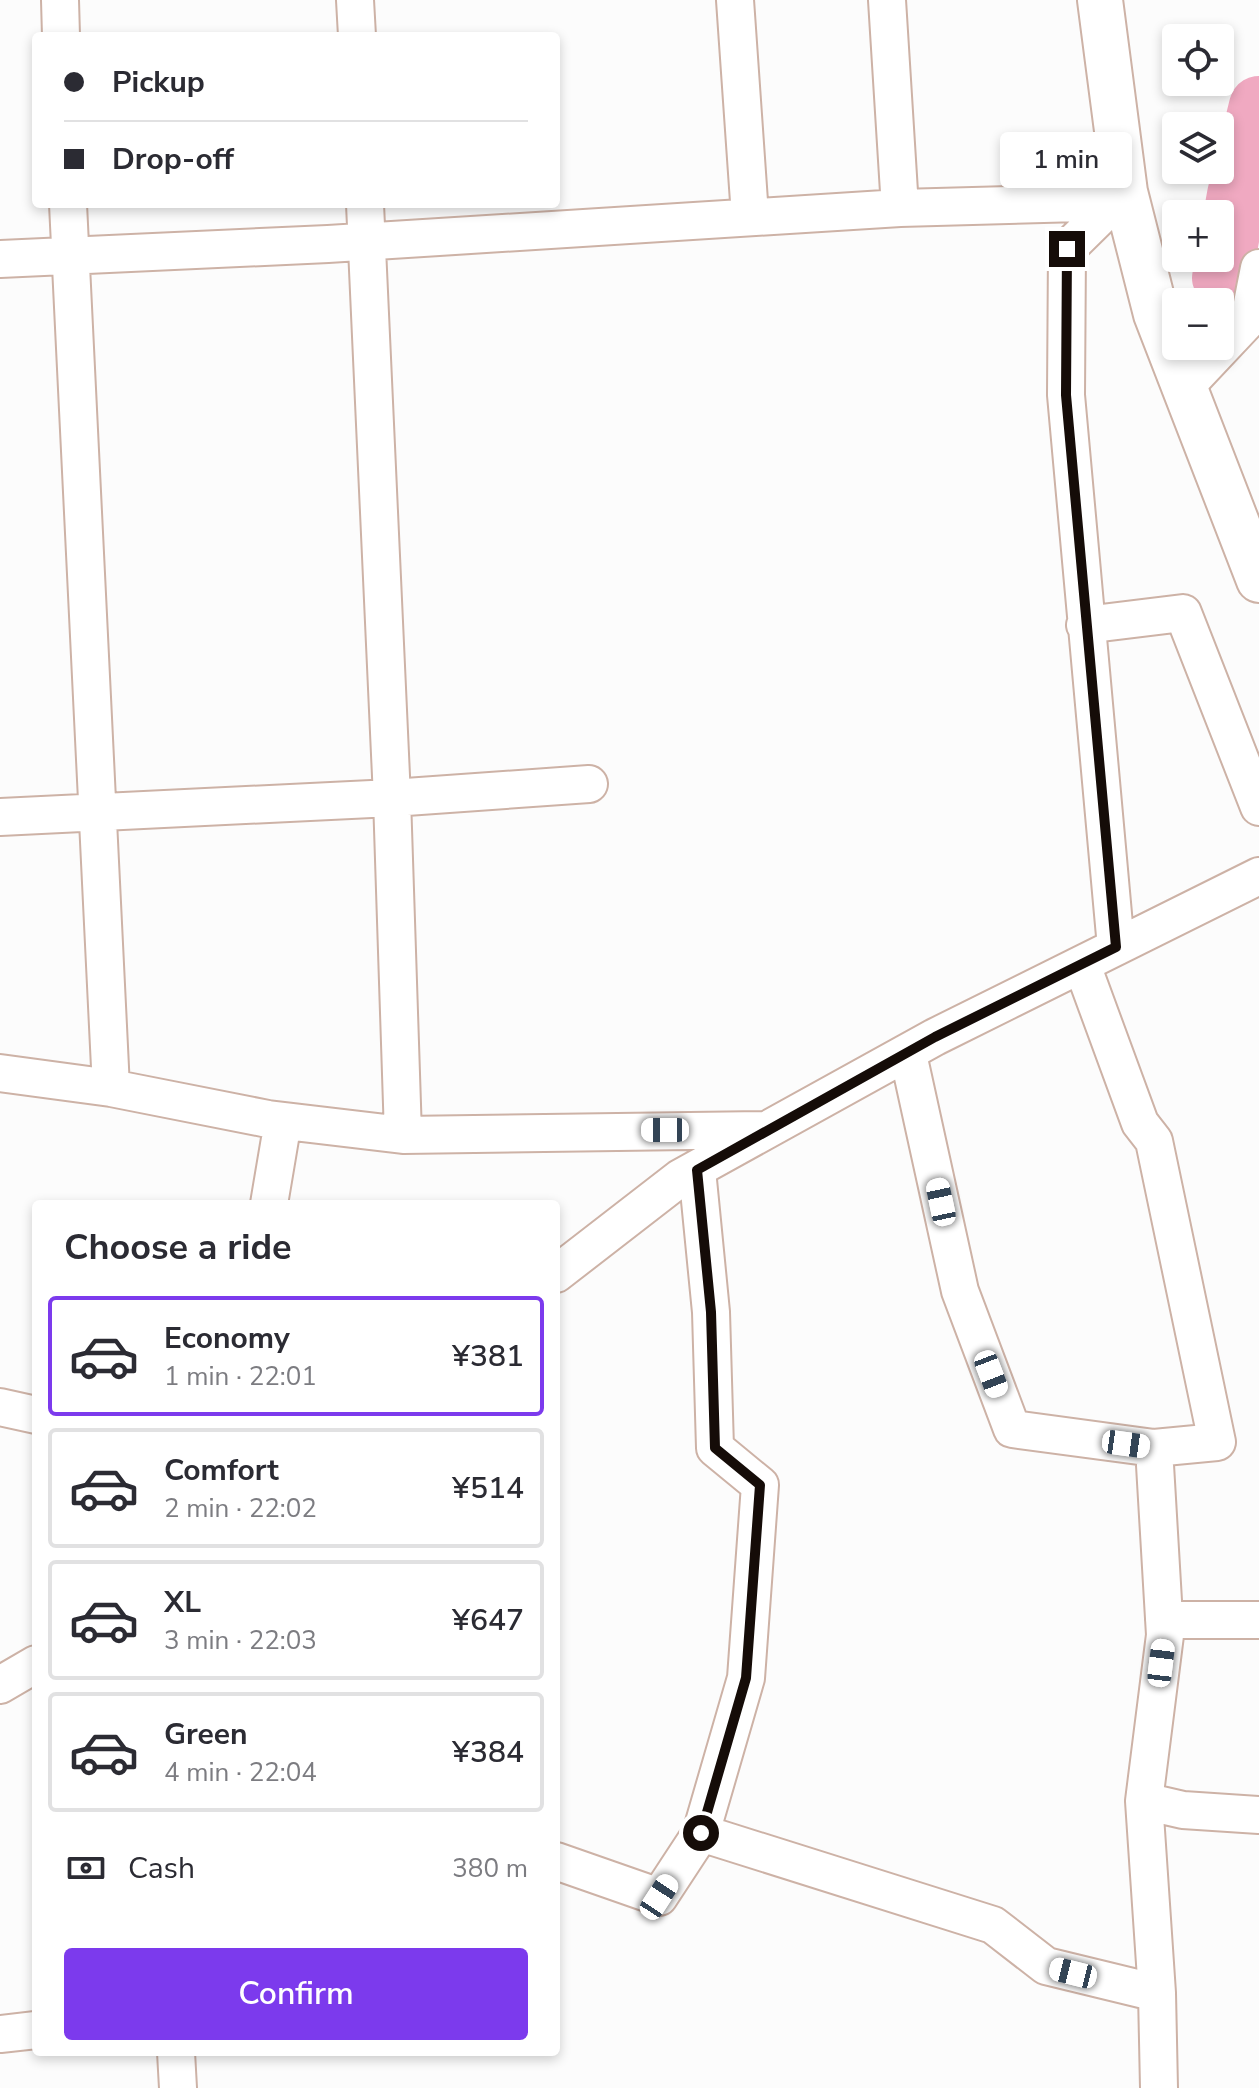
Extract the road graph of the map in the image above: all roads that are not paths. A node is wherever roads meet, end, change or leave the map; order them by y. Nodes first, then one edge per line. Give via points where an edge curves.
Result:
1 (60, 0) edge
2 (355, 0) edge
3 (735, 0) edge
4 (887, 0) edge
5 (1100, 0) edge
6 (61, 32) edge
7 (357, 32) edge
8 (1121, 197) junction
9 (68, 208) edge
10 (365, 208) edge
11 (900, 208) junction
12 (750, 216) junction
13 (366, 242) junction
14 (69, 256) junction
15 (0, 259) edge
16 (1259, 268) edge
17 (1185, 387) junction
18 (1259, 580) edge
19 (1085, 625) junction
20 (589, 784) dead end
21 (392, 798) junction
22 (1259, 807) edge
23 (97, 811) junction
24 (0, 817) edge
25 (1259, 876) edge
26 (1116, 947) junction
27 (1082, 965) junction
28 (908, 1054) junction
29 (0, 1073) edge
30 (111, 1088) junction
31 (283, 1121) junction
32 (769, 1130) junction
33 (403, 1135) junction
34 (697, 1170) junction
35 (270, 1200) edge
36 (560, 1271) edge
37 (0, 1407) edge
38 (32, 1414) edge
39 (1154, 1448) junction
40 (1164, 1620) junction
41 (1259, 1620) edge
42 (32, 1666) edge
43 (0, 1685) edge
44 (1144, 1801) junction
45 (1259, 1815) edge
46 (701, 1833) junction
47 (560, 1862) edge
48 (1157, 1993) junction
49 (32, 2030) edge
50 (0, 2034) edge
51 (176, 2056) edge
52 (178, 2088) edge
53 (1159, 2088) edge

1 - 6 street
2 - 7 street
3 - 12 street
4 - 11 street
5 - 8 main road
8 - 11 street
8 - 17 main road via 1156,314
8 - 19 street via 1067,249 1066,395
9 - 14 street
10 - 13 street
11 - 12 street
12 - 13 street
13 - 14 street
13 - 21 street
14 - 15 street
14 - 23 street
16 - 17 street via 1249,319
17 - 18 main road
19 - 22 street via 1183,613
19 - 26 street
20 - 21 street
21 - 23 street
21 - 33 street
23 - 24 street
23 - 30 street
25 - 26 street
26 - 27 street
27 - 28 street
27 - 39 street via 1140,1123 1154,1141 1217,1442
28 - 32 street
28 - 39 street via 960,1291 1012,1429
29 - 30 street
30 - 31 street
31 - 33 street
31 - 35 street
32 - 33 street
32 - 34 street
34 - 36 street
34 - 46 street via 711,1312 715,1448 760,1485 746,1678
37 - 38 street
39 - 40 street
40 - 41 street
40 - 44 street
42 - 43 street
44 - 45 street via 1183,1810
44 - 48 street
46 - 47 street via 659,1897
46 - 48 street via 993,1925 1046,1966
48 - 53 street
49 - 50 street
51 - 52 street

